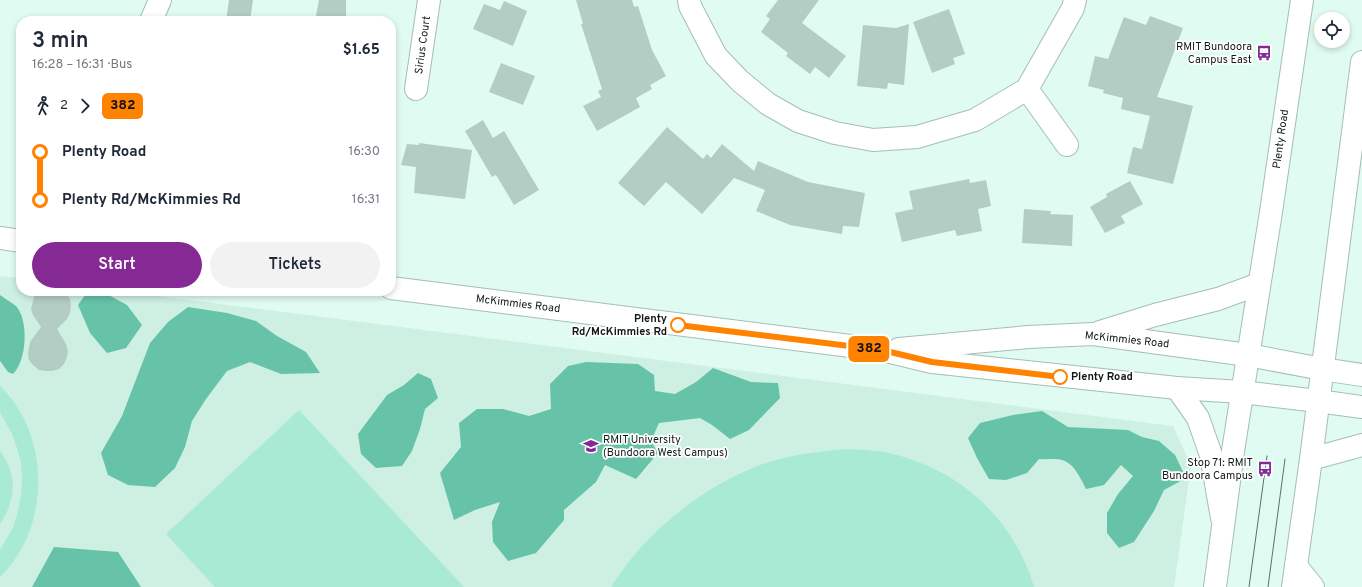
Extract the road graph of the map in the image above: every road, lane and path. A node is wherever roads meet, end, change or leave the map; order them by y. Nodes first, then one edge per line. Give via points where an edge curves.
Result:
1 (160, 0) edge
2 (429, 0) edge
3 (689, 0) edge
4 (1075, 0) edge
5 (1302, 0) edge
6 (153, 16) edge
7 (1362, 62) edge
8 (416, 89) dead end
9 (1027, 89) junction
10 (1067, 145) dead end
11 (0, 238) edge
12 (16, 240) edge
13 (1259, 284) junction
14 (396, 289) edge
15 (1093, 334) junction
16 (882, 350) junction
17 (1248, 355) junction
18 (1322, 368) junction
19 (1362, 375) edge
20 (1177, 388) junction
21 (1242, 392) junction
22 (1318, 401) junction
23 (1362, 407) edge
24 (1362, 445) edge
25 (1311, 459) junction
26 (1224, 525) junction
27 (1295, 577) edge
28 (1215, 587) edge
29 (1313, 587) edge

1 - 6 main road
2 - 8 main road, Sirius Court
3 - 9 main road via 716,56 740,81 768,104 798,121 835,133 873,140 917,137 976,120
4 - 9 main road via 1073,8
5 - 13 main road, Plenty Road
7 - 18 main road
9 - 10 main road
11 - 12 main road
13 - 15 main road via 1218,299
13 - 17 main road, Plenty Road
14 - 16 main road, McKimmies Road
15 - 16 main road, McKimmies Road
15 - 17 main road, McKimmies Road
16 - 20 main road, McKimmies Road via 932,362
17 - 18 main road, McKimmies Road
17 - 21 main road, Plenty Road
18 - 19 main road, McKimmies Road
18 - 22 main road
20 - 21 main road, McKimmies Road
20 - 26 main road via 1198,418 1211,455
21 - 22 main road, McKimmies Road
21 - 26 main road, Plenty Road
22 - 23 main road, McKimmies Road
22 - 25 main road
24 - 25 main road
25 - 27 main road
26 - 28 main road, Plenty Road
27 - 29 main road

